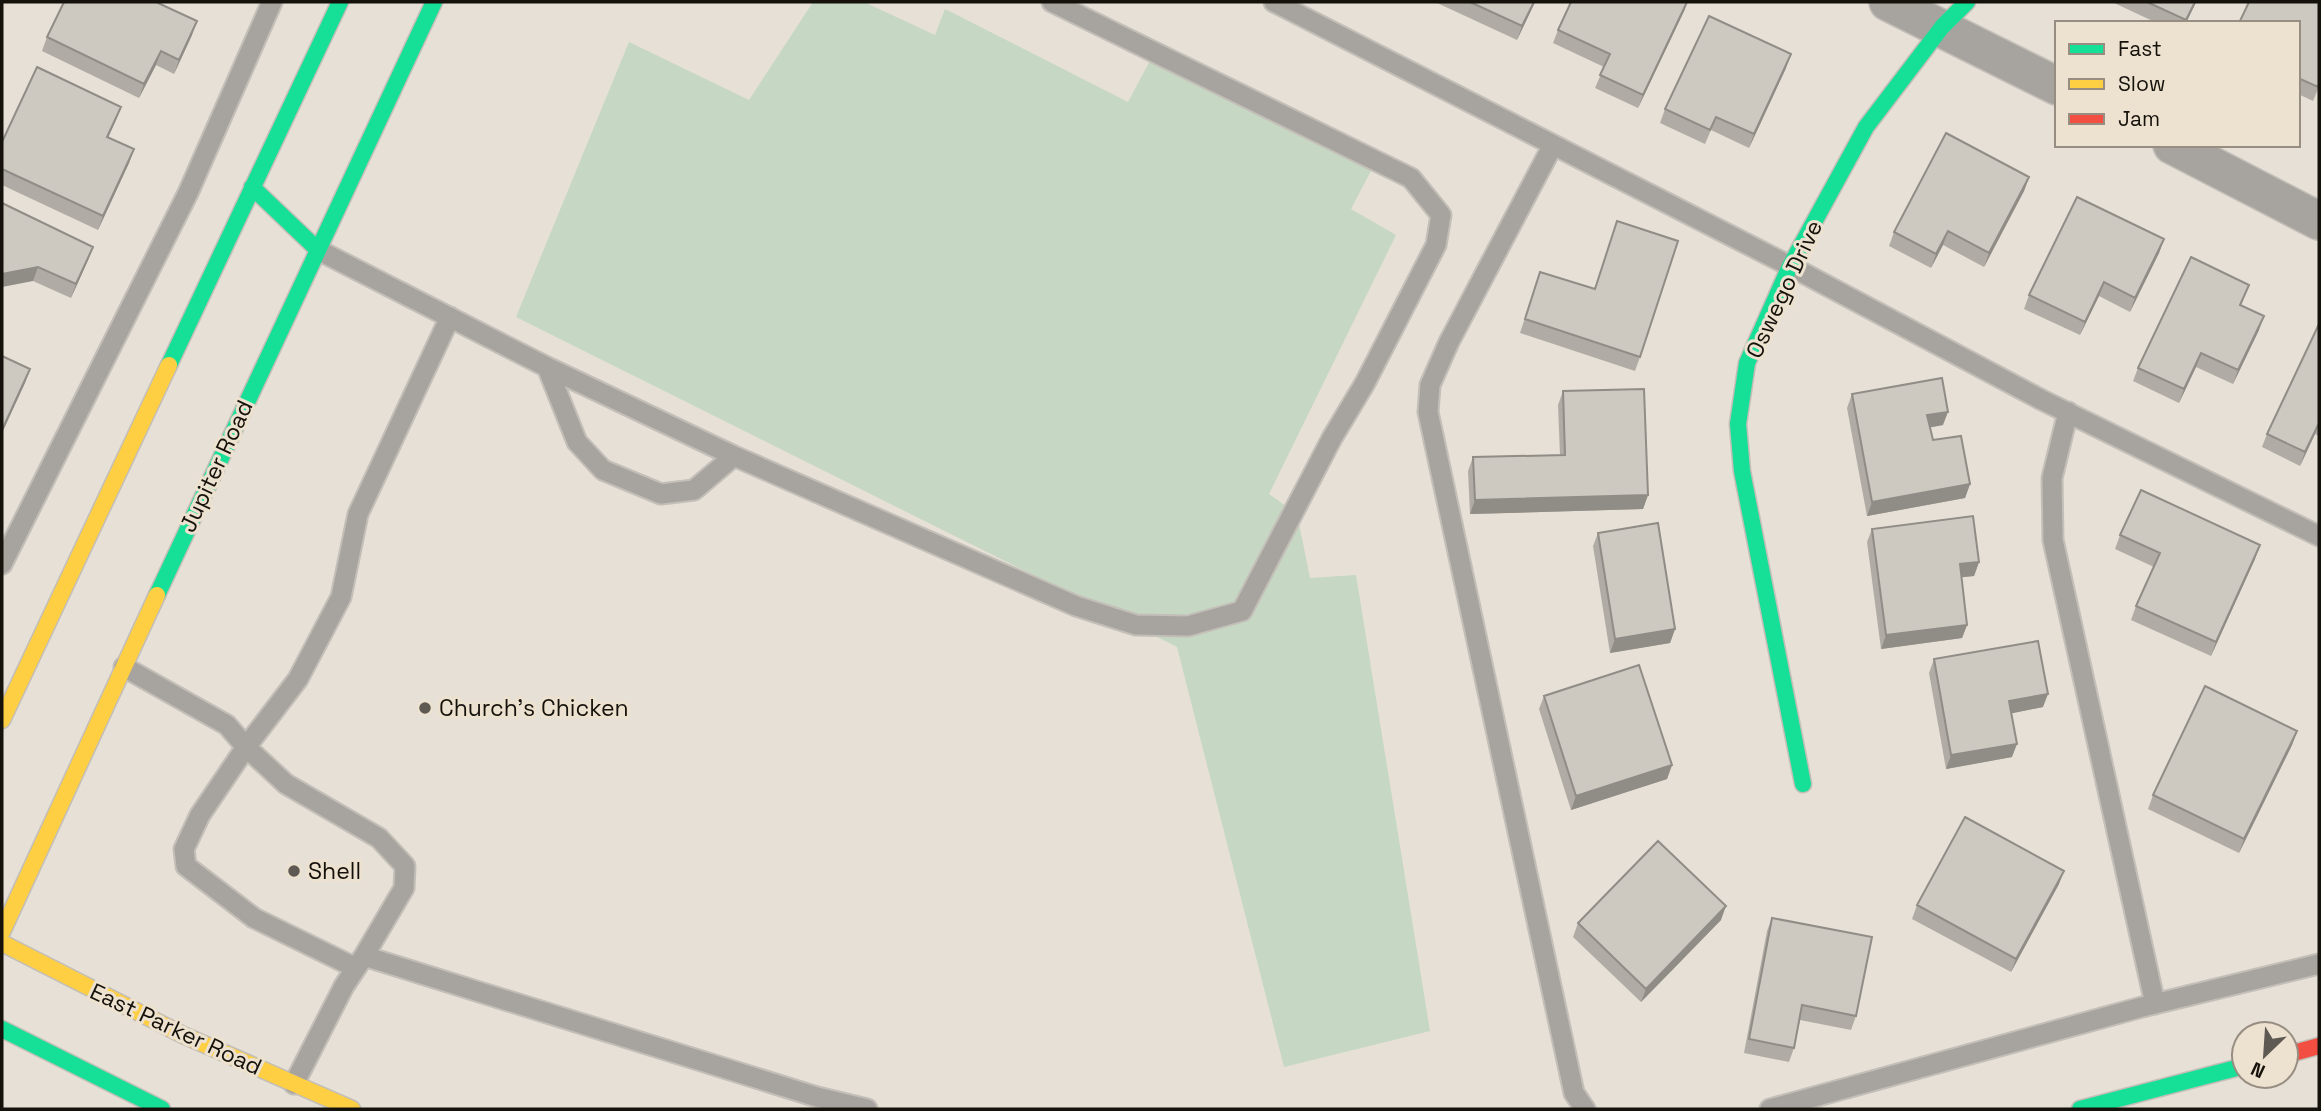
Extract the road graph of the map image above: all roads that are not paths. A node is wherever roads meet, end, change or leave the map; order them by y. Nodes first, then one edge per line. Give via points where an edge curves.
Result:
1 (272, 2) edge
2 (340, 2) edge
3 (434, 2) edge
4 (1052, 2) edge
5 (1275, 2) edge
6 (1888, 2) edge
7 (1955, 15) edge
8 (2055, 85) edge
9 (1553, 145) junction
10 (2176, 147) edge
11 (252, 187) junction
12 (2319, 221) edge
13 (318, 250) junction
14 (1790, 266) junction
15 (450, 317) junction
16 (547, 367) junction
17 (2068, 412) junction
18 (734, 456) junction
19 (2319, 537) edge
20 (2, 564) edge
21 (124, 667) junction
22 (2, 720) edge
23 (246, 747) junction
24 (1802, 785) dead end
25 (2, 932) edge
26 (2, 943) edge
27 (360, 962) junction
28 (2319, 964) edge
29 (2155, 1004) junction
30 (2, 1029) edge
31 (2319, 1046) edge
32 (2300, 1051) edge
33 (2230, 1070) edge
34 (294, 1084) junction
35 (162, 1109) edge
36 (352, 1109) edge
37 (867, 1109) edge
38 (1585, 1109) edge
39 (1770, 1109) edge
40 (2080, 1109) edge

1 - 20 lane via 188,193
2 - 11 main road
3 - 13 main road, Jupiter Road
4 - 18 lane via 1411,178 1441,215 1436,245 1242,611 1188,626 1136,625 1076,606
5 - 9 lane
6 - 7 street
7 - 8 street
7 - 14 main road, Oswego Drive via 1867,127
9 - 14 lane
9 - 38 lane via 1449,342 1430,385 1428,412 1574,1093
10 - 12 street
11 - 13 main road
11 - 22 main road
13 - 15 lane
13 - 21 main road, Jupiter Road
14 - 17 lane
14 - 24 main road, Oswego Drive via 1747,363 1738,424 1742,471
15 - 16 lane
15 - 23 lane via 358,514 341,597 298,679
16 - 18 lane
16 - 18 lane via 577,442 603,470 661,494 694,490
17 - 19 lane
17 - 29 lane via 2052,478 2053,540
21 - 23 lane via 227,725
21 - 25 main road, Jupiter Road
23 - 27 lane via 286,784 379,838 405,866 404,888
23 - 27 lane via 200,815 184,849 186,866 254,918
26 - 34 main road, East Parker Road via 183,1035
27 - 34 lane
27 - 37 lane
28 - 29 lane
29 - 39 lane
30 - 35 main road
31 - 32 main road
33 - 40 main road
34 - 36 main road, East Parker Road

